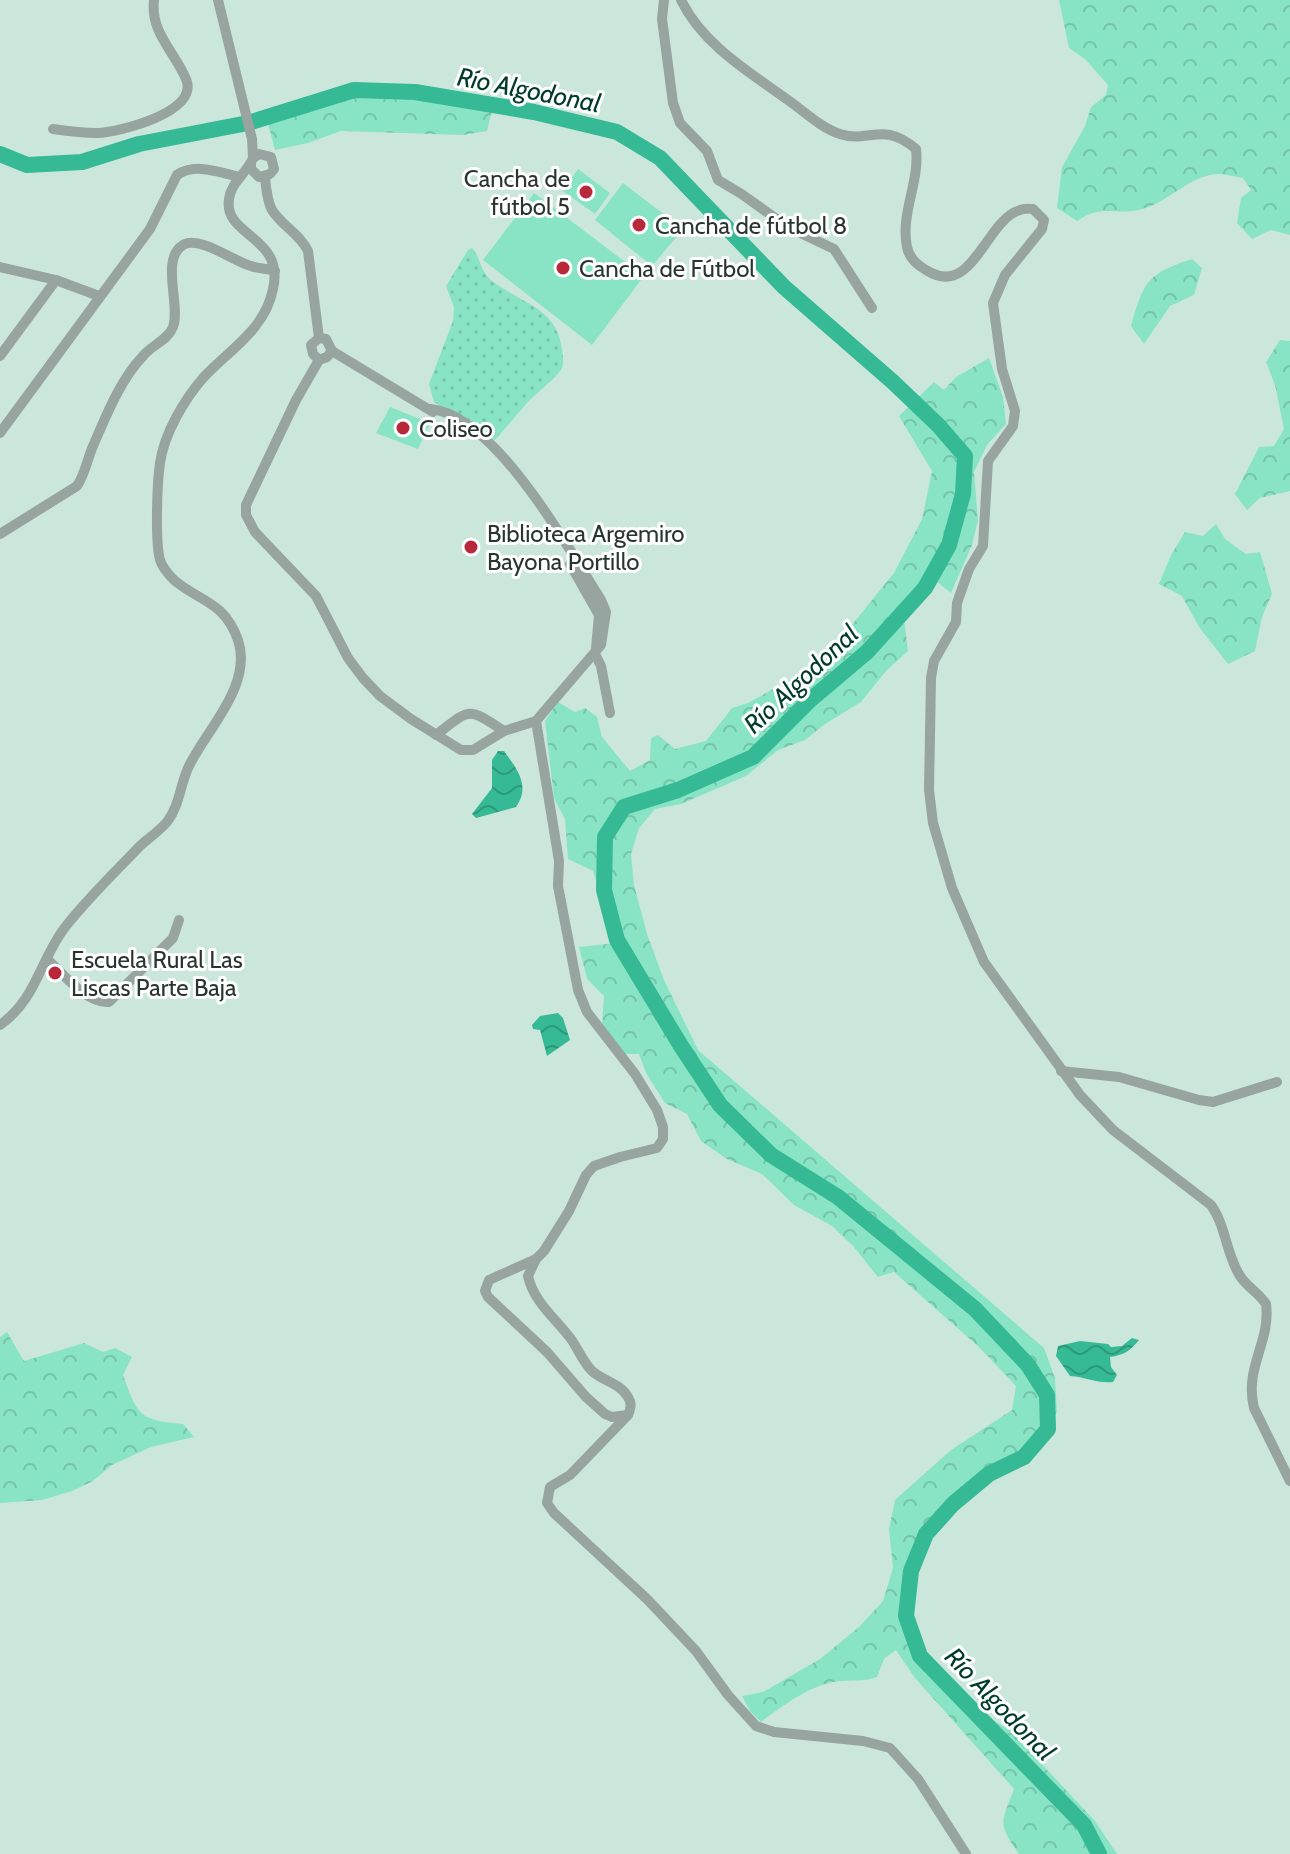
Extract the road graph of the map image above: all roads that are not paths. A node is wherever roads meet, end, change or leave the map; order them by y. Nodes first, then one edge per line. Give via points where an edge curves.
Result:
1 (154, 0) edge
2 (218, 0) edge
3 (664, 0) edge
4 (681, 0) edge
5 (53, 129) dead end
6 (252, 161) junction
7 (240, 177) junction
8 (265, 177) junction
9 (0, 267) edge
10 (275, 271) junction
11 (56, 280) junction
12 (99, 296) junction
13 (872, 308) dead end
14 (319, 338) junction
15 (332, 351) junction
16 (0, 356) edge
17 (319, 360) junction
18 (0, 433) edge
19 (0, 534) edge
20 (596, 652) junction
21 (610, 713) dead end
22 (536, 721) junction
23 (504, 731) junction
24 (436, 735) junction
25 (179, 920) dead end
26 (48, 960) junction
27 (0, 1025) edge
28 (1061, 1071) junction
29 (1277, 1082) dead end
30 (536, 1259) junction
31 (628, 1415) junction
32 (1290, 1481) edge
33 (966, 1854) edge

1 - 5 street via 156,26 186,79 184,100 136,125 98,133
2 - 6 street via 252,139
3 - 13 street via 673,103 680,123 707,151 718,180 788,227 834,249
4 - 28 street via 719,49 823,126 845,136 886,133 916,149 907,251 932,275 957,276 1020,210 1033,209 1044,220 1005,275 993,303 1002,369 1015,411 1013,426 988,461 983,546 969,569 956,622 934,661 929,790 952,888 984,962
6 - 7 street
6 - 8 street via 254,174
6 - 8 street via 259,154 271,157 274,169
7 - 10 street via 229,197 230,216 266,249
7 - 12 street via 196,168 177,175 150,229
8 - 14 street via 270,207 308,251
9 - 11 street
10 - 19 street via 188,242 180,246 171,276 174,326 144,353 122,386 77,486
10 - 26 street via 263,316 186,400 160,462 161,563 173,579 216,605 228,620 239,641 242,664 236,685 187,770 166,823 65,927
11 - 12 street
11 - 16 street
12 - 18 street
14 - 15 street
14 - 17 street via 311,345
15 - 17 street
15 - 20 street via 471,427 495,446 601,600 606,612
17 - 24 street via 246,505 246,515 255,532 316,596 363,678
20 - 21 street
20 - 22 street
22 - 23 street
22 - 30 street via 578,990 587,1012 648,1093 663,1127 657,1148 594,1166 559,1230
23 - 24 street via 473,750 461,750
23 - 24 street via 472,712
25 - 26 street via 173,938 109,1002 86,994
26 - 27 street via 23,1006
28 - 29 street via 1119,1077 1213,1102
28 - 32 street via 1113,1130 1211,1205 1221,1219 1241,1277 1266,1304 1266,1331 1251,1395
30 - 31 street via 528,1276 531,1286 590,1369 630,1399
30 - 31 street via 489,1280 488,1297 605,1414
31 - 33 street via 570,1475 550,1487 547,1503 554,1513 647,1599 756,1726 890,1748 918,1779

